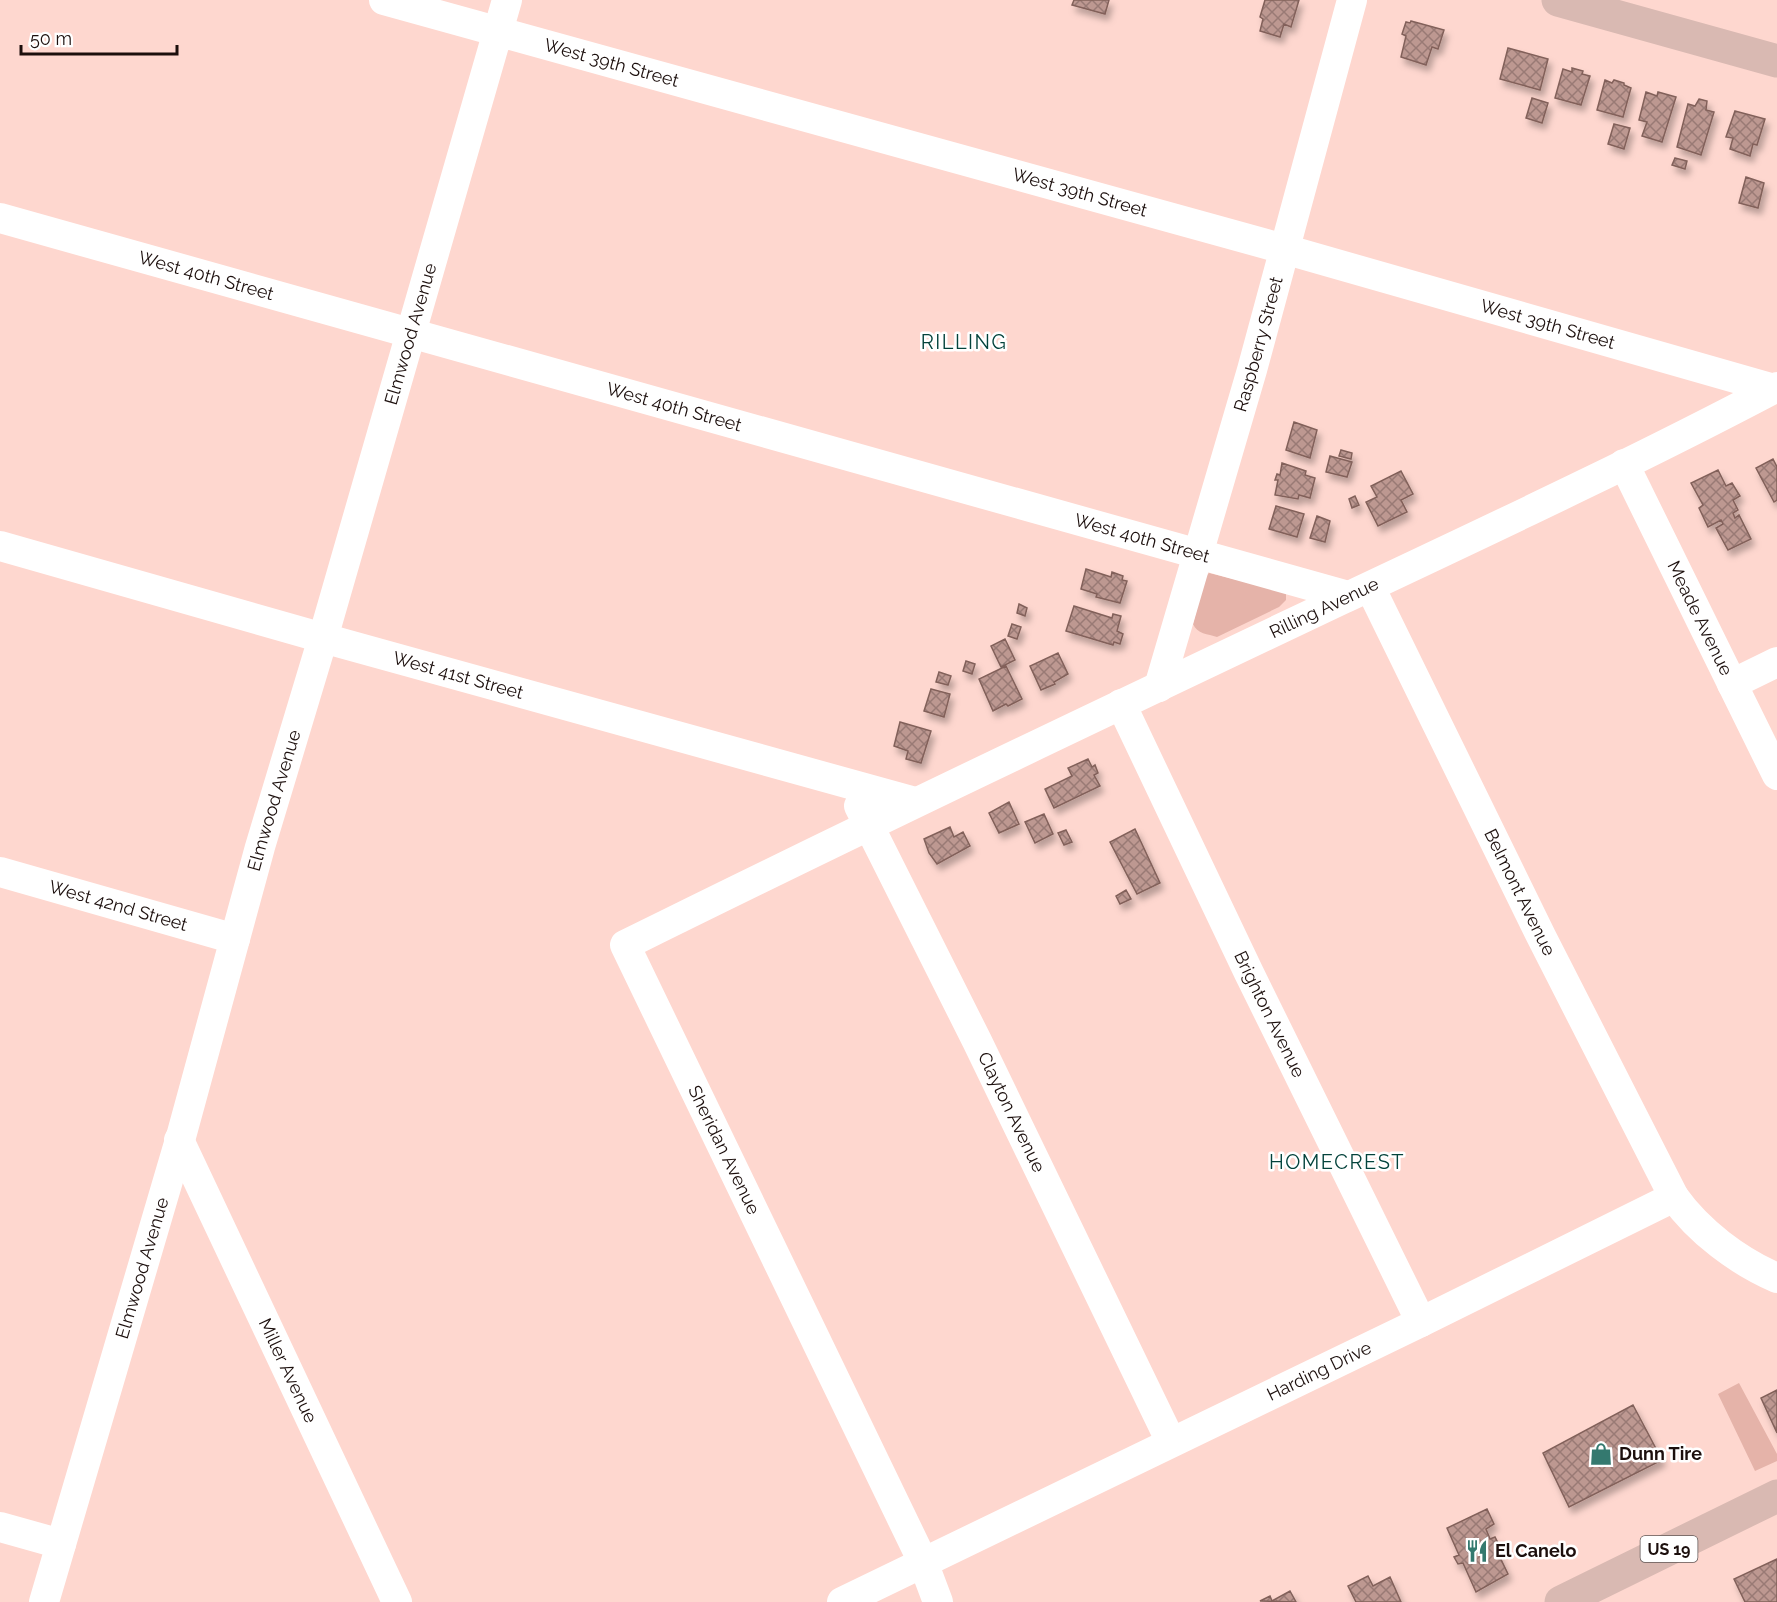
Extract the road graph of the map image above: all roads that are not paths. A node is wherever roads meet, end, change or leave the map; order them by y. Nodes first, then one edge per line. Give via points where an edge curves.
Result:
1 (384, 0) edge
2 (507, 0) edge
3 (1352, 0) edge
4 (1558, 0) edge
5 (498, 32) junction
6 (1777, 61) edge
7 (0, 218) edge
8 (1284, 249) junction
9 (410, 332) junction
10 (1775, 388) edge
11 (1624, 464) junction
12 (0, 546) edge
13 (1198, 554) junction
14 (1359, 591) junction
15 (323, 638) junction
16 (1777, 662) edge
17 (1732, 684) junction
18 (1159, 687) junction
19 (1121, 704) junction
20 (1777, 775) edge
21 (847, 783) junction
22 (915, 802) junction
23 (869, 824) junction
24 (0, 872) edge
25 (235, 939) junction
26 (179, 1140) junction
27 (1674, 1197) junction
28 (1777, 1278) edge
29 (1421, 1322) junction
30 (1171, 1442) junction
31 (1777, 1496) edge
32 (0, 1527) edge
33 (61, 1544) junction
34 (923, 1562) junction
35 (44, 1602) edge
36 (396, 1602) edge
37 (842, 1602) edge
38 (938, 1602) edge
39 (1561, 1602) edge

1 - 5 street, West 39th Street
2 - 5 street, Elmwood Avenue
3 - 8 street, Raspberry Street
4 - 6 main road
5 - 8 street, West 39th Street
5 - 9 street, Elmwood Avenue
7 - 9 street, West 40th Street
8 - 10 street, West 39th Street
8 - 13 street, Raspberry Street
9 - 13 street, West 40th Street
9 - 15 street, Elmwood Avenue
10 - 11 street, Rilling Avenue
11 - 14 street, Rilling Avenue
11 - 17 street, Meade Avenue
12 - 15 street, West 41st Street
13 - 14 street, West 40th Street
13 - 18 street, Raspberry Street
14 - 18 street, Rilling Avenue
14 - 27 street, Belmont Avenue
15 - 21 street, West 41st Street
15 - 25 street, Elmwood Avenue
16 - 17 street
17 - 20 street, Meade Avenue
18 - 19 street, Rilling Avenue
19 - 22 street, Rilling Avenue
19 - 29 street, Brighton Avenue
21 - 22 street, West 41st Street
21 - 23 street, Clayton Avenue
22 - 23 street, Rilling Avenue
23 - 30 street, Clayton Avenue
23 - 34 street, Sheridan Avenue via 625,945
24 - 25 street, West 42nd Street
25 - 26 street, Elmwood Avenue
26 - 33 street, Elmwood Avenue
26 - 36 street, Miller Avenue
27 - 28 street via 1689,1218 1710,1235
27 - 29 street, Harding Drive
29 - 30 street, Harding Drive
30 - 34 street, Harding Drive
31 - 39 main road, US 19
32 - 33 street
33 - 35 street, Elmwood Avenue
34 - 37 street, Harding Drive
34 - 38 street, Sheridan Avenue

